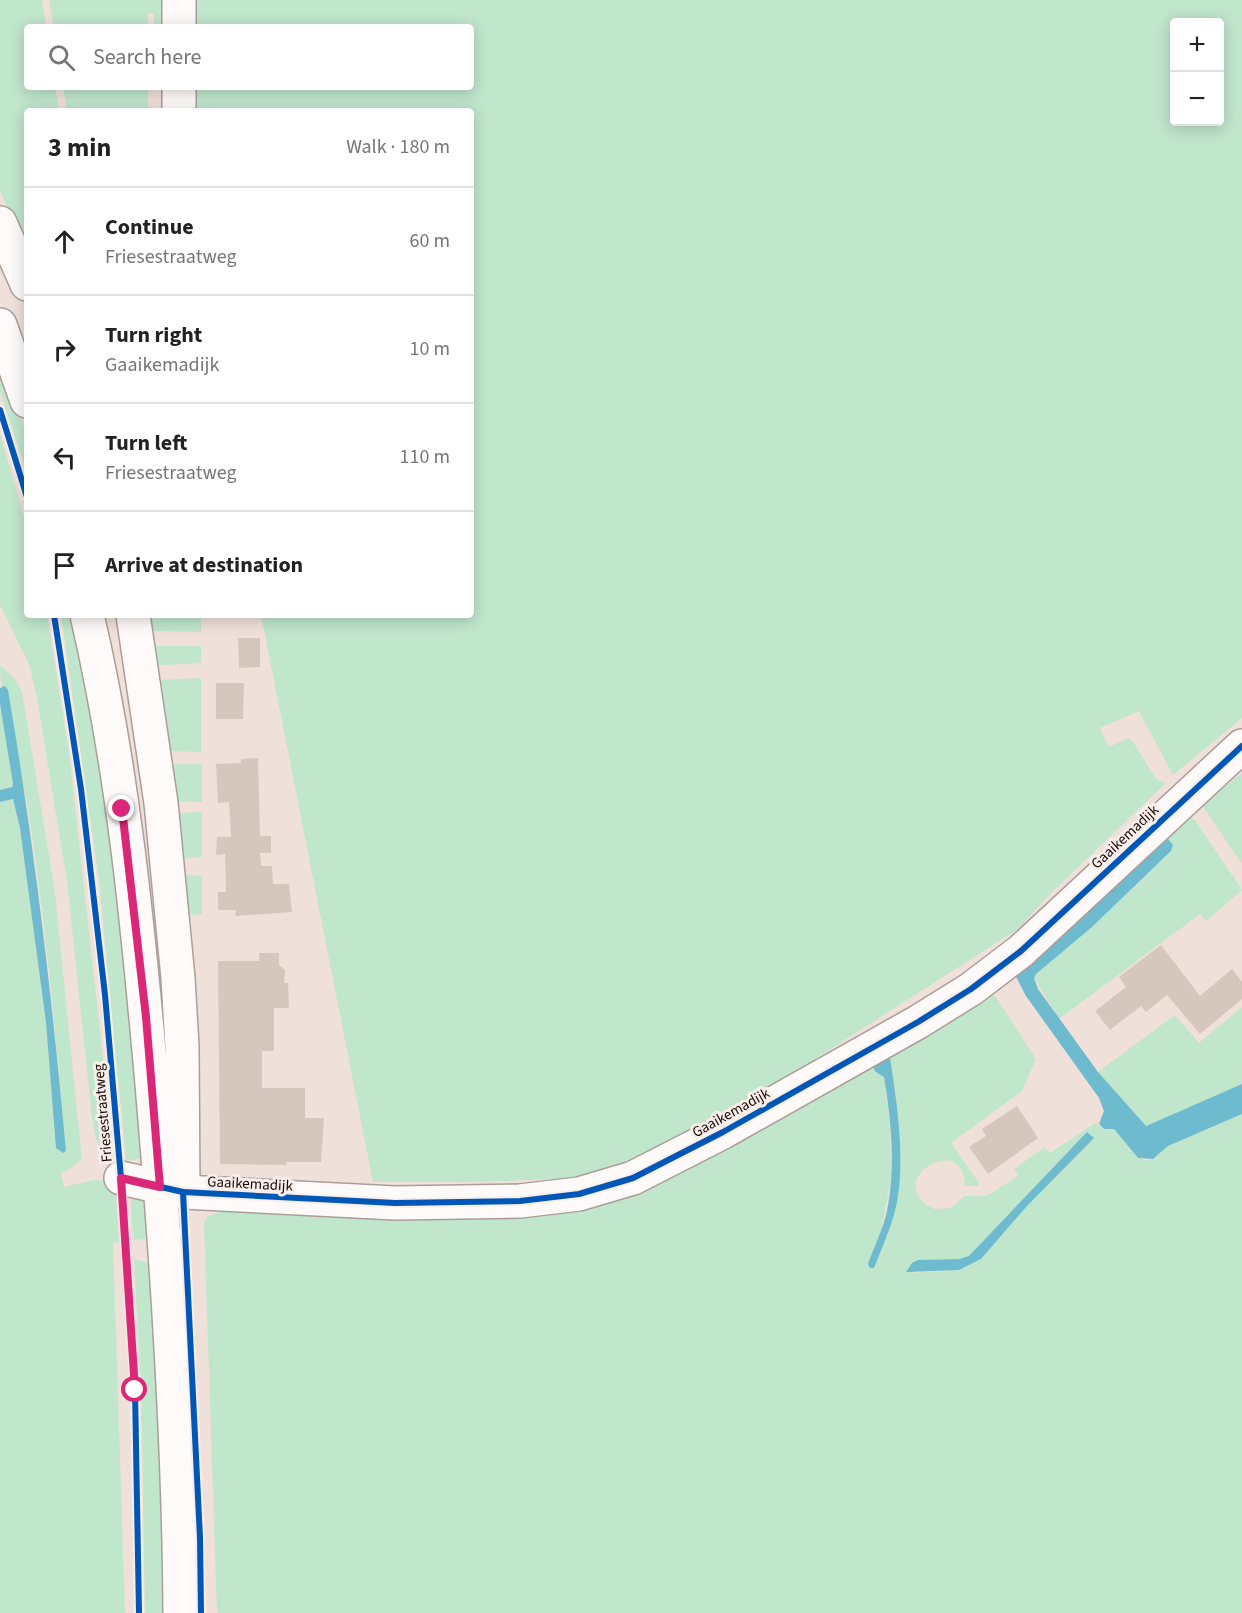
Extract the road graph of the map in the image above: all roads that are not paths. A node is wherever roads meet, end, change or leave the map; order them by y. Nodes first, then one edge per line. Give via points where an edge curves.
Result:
1 (179, 0) edge
2 (179, 24) edge
3 (179, 90) edge
4 (179, 108) edge
5 (0, 223) edge
6 (24, 277) edge
7 (0, 325) edge
8 (24, 393) edge
9 (88, 618) edge
10 (133, 618) edge
11 (1242, 746) edge
12 (121, 1178) dead end
13 (172, 1190) junction
14 (180, 1613) edge

1 - 2 street
3 - 4 street
5 - 6 street
7 - 8 street
9 - 13 street via 111,731
10 - 13 street via 161,803 178,978 182,1056
11 - 13 street, Gaaikemadijk via 1022,951 971,989 733,1126 633,1178 579,1194 520,1201 395,1203
12 - 13 street, Gaaikemadijk
13 - 14 street

